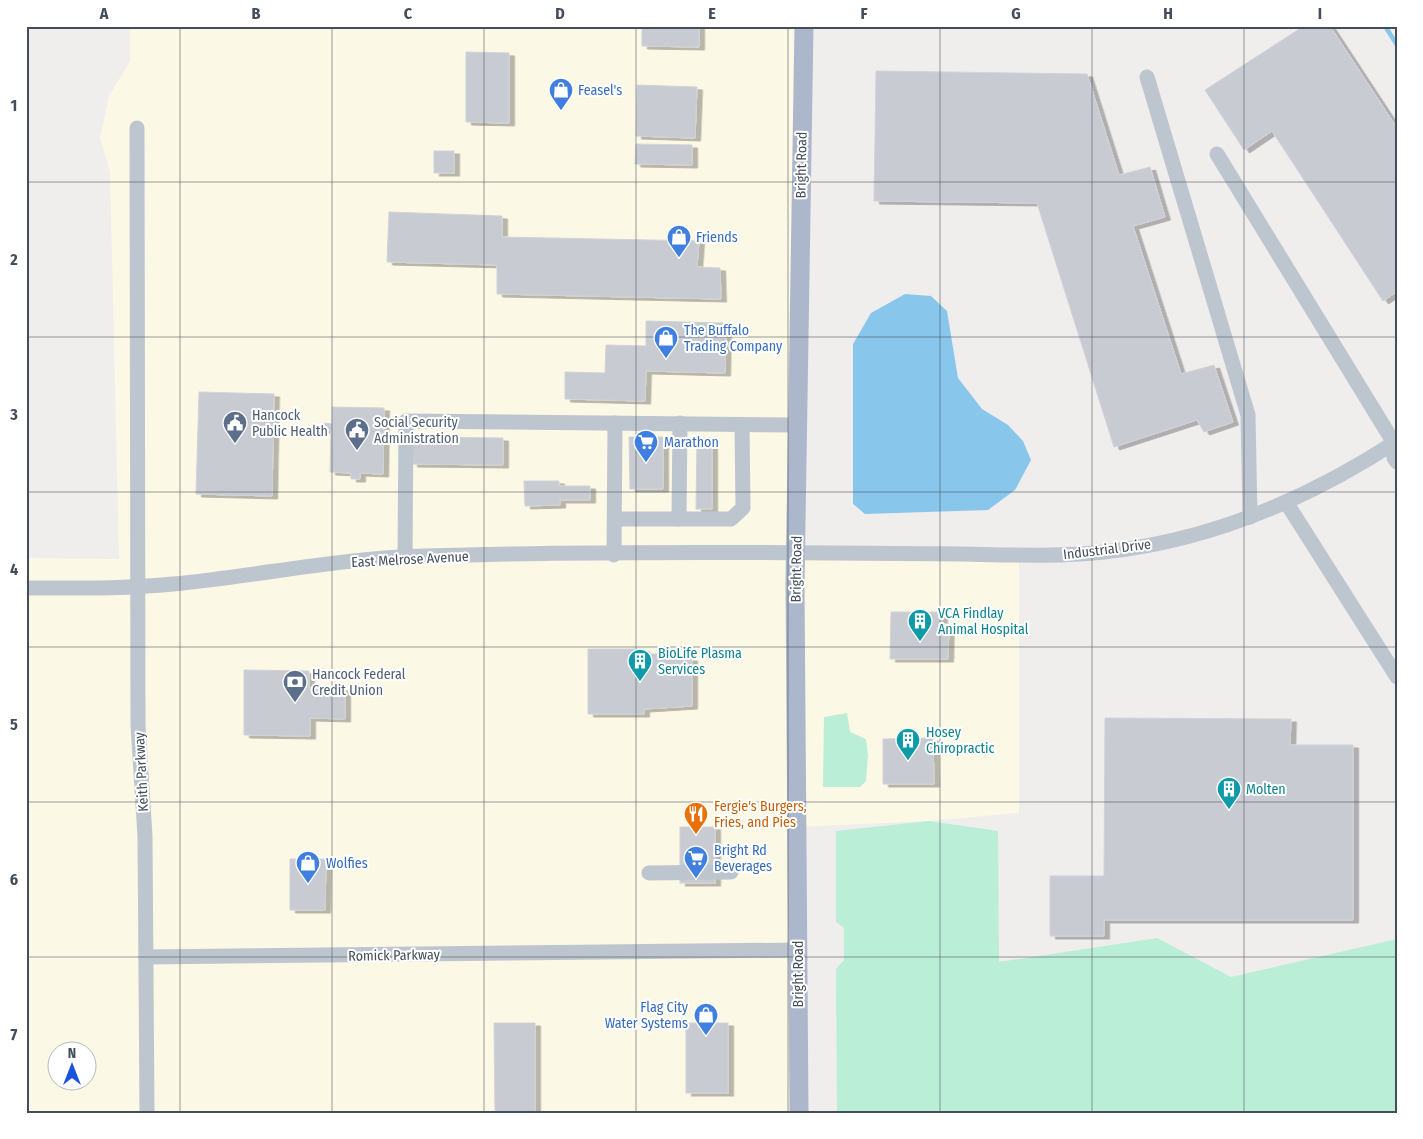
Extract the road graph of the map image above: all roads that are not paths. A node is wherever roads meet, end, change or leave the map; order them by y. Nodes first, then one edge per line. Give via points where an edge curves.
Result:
1 (804, 26) edge
2 (1147, 77) dead end
3 (137, 128) dead end
4 (1218, 154) dead end
5 (615, 423) junction
6 (680, 423) junction
7 (742, 425) junction
8 (797, 425) junction
9 (1395, 442) edge
10 (1397, 462) edge
11 (1286, 502) junction
12 (1250, 517) junction
13 (615, 518) junction
14 (679, 519) junction
15 (795, 553) junction
16 (614, 555) junction
17 (405, 557) junction
18 (137, 587) junction
19 (26, 588) edge
20 (1397, 678) edge
21 (731, 872) dead end
22 (649, 873) dead end
23 (798, 950) junction
24 (146, 957) junction
25 (147, 1113) edge
26 (799, 1113) edge

1 - 8 main road, Bright Road
2 - 12 street via 1248,415
3 - 18 street, Keith Parkway
4 - 9 street
5 - 6 street
5 - 13 street
5 - 17 street via 406,421
6 - 7 street
6 - 14 street
7 - 8 street
7 - 14 street via 742,508 732,519
8 - 15 main road, Bright Road
9 - 10 street via 1394,458
9 - 11 street, Industrial Drive via 1337,478
11 - 12 street, Industrial Drive
11 - 20 street
12 - 15 street, Industrial Drive via 1171,540 1072,555
13 - 14 street
13 - 16 street
15 - 16 street, East Melrose Avenue
15 - 23 main road, Bright Road
16 - 17 street, East Melrose Avenue
17 - 18 street, East Melrose Avenue
18 - 19 street, East Melrose Avenue
18 - 24 street, Keith Parkway
21 - 22 street
23 - 24 street, Romick Parkway
23 - 26 main road, Bright Road
24 - 25 street

